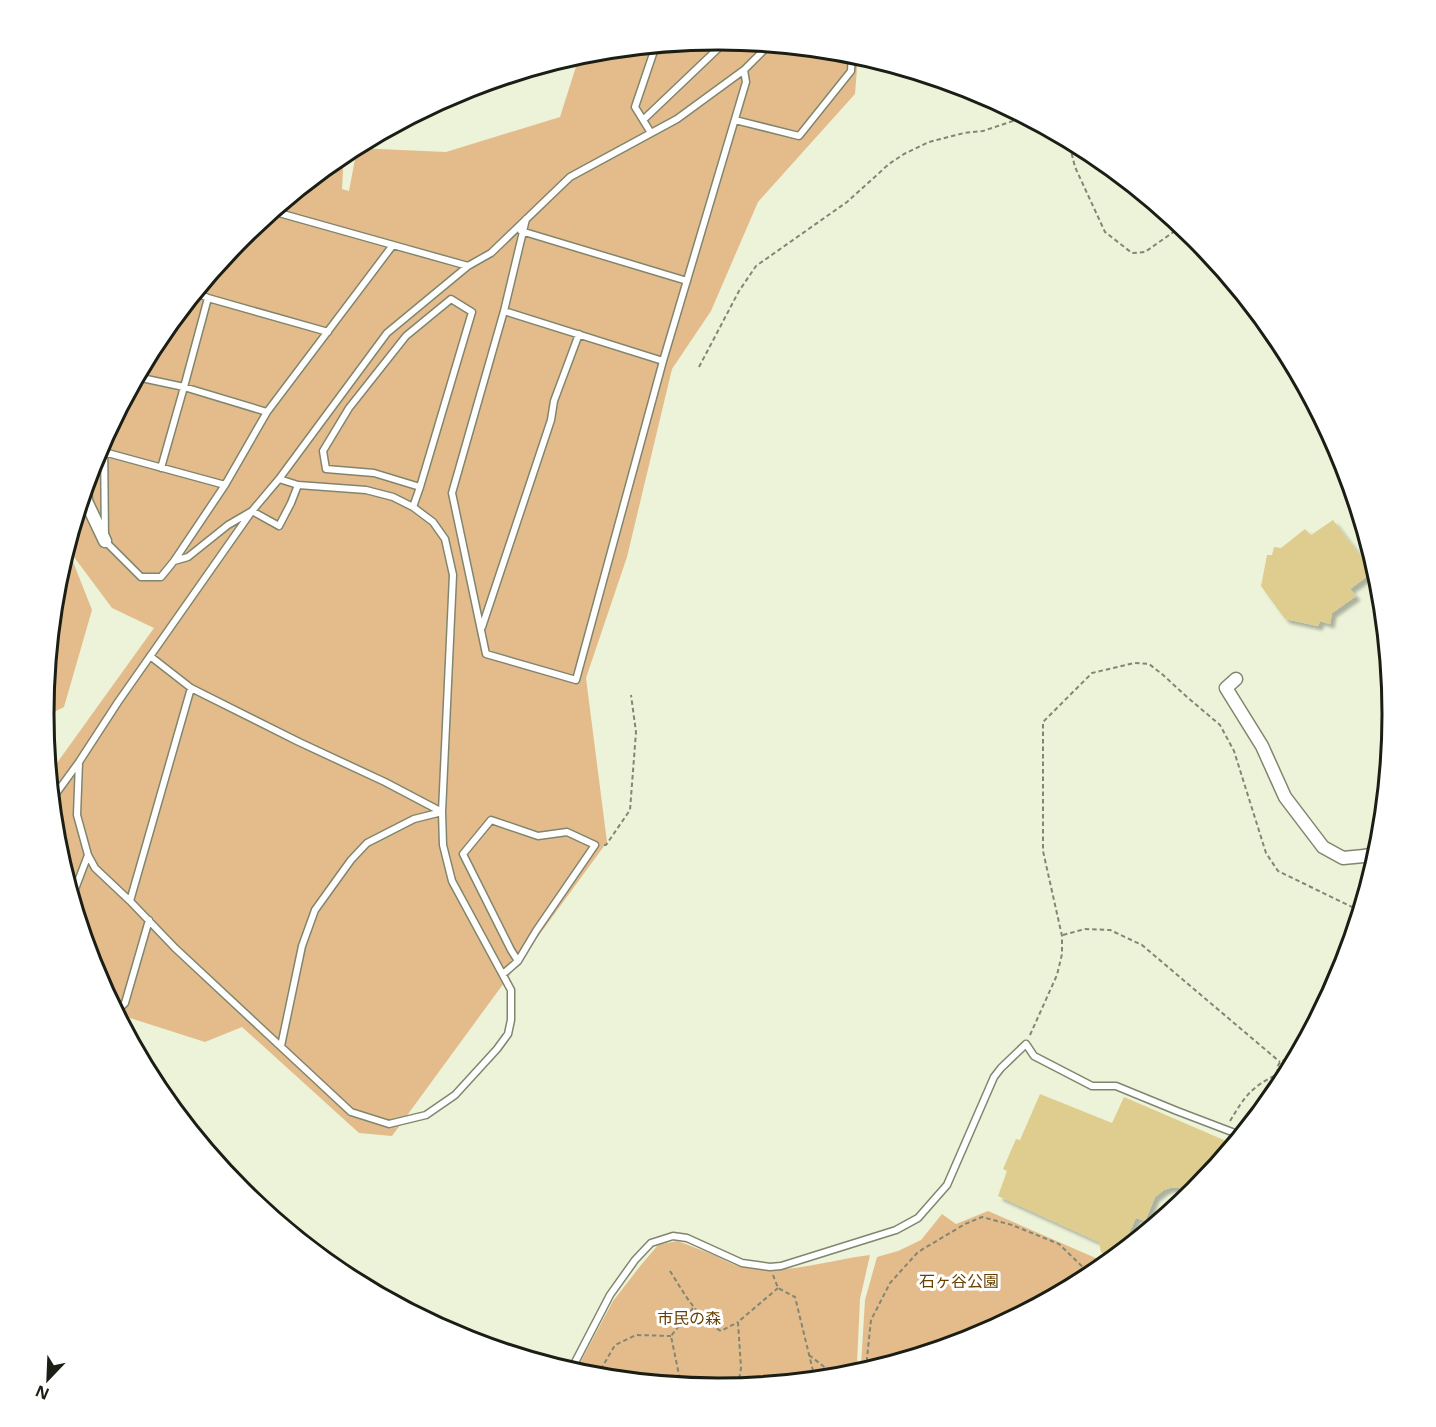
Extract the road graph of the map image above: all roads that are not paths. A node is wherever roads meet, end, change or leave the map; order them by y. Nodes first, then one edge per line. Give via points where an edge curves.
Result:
1 (716, 50) edge
2 (763, 51) edge
3 (653, 53) edge
4 (852, 63) edge
5 (744, 70) junction
6 (643, 120) junction
7 (735, 120) junction
8 (651, 133) junction
9 (281, 213) edge
10 (526, 219) junction
11 (515, 230) junction
12 (523, 232) junction
13 (393, 246) junction
14 (468, 266) junction
15 (687, 281) junction
16 (202, 295) edge
17 (208, 298) junction
18 (504, 311) junction
19 (328, 332) junction
20 (579, 334) junction
21 (663, 361) junction
22 (145, 379) edge
23 (184, 387) junction
24 (267, 412) junction
25 (108, 453) edge
26 (104, 461) edge
27 (161, 468) junction
28 (279, 479) junction
29 (298, 485) junction
30 (225, 486) junction
31 (420, 487) junction
32 (88, 505) edge
33 (413, 507) junction
34 (252, 511) junction
35 (105, 541) junction
36 (174, 561) junction
37 (481, 629) junction
38 (150, 656) junction
39 (1236, 679) dead end
40 (191, 688) junction
41 (80, 762) junction
42 (59, 790) edge
43 (442, 812) junction
44 (88, 855) junction
45 (1366, 856) edge
46 (77, 884) edge
47 (130, 901) junction
48 (149, 920) junction
49 (518, 961) junction
50 (503, 975) junction
51 (122, 1006) edge
52 (281, 1046) junction
53 (1233, 1133) edge
54 (575, 1362) edge

1 - 6 lane
2 - 5 lane
3 - 6 lane via 635,107
4 - 7 lane via 852,71 799,136
5 - 7 lane via 746,82
5 - 8 lane
6 - 8 lane
7 - 15 lane
8 - 10 lane via 570,177
9 - 13 lane
10 - 11 lane
10 - 12 lane
11 - 12 lane
11 - 14 lane via 491,253
12 - 15 lane
12 - 18 lane
13 - 14 lane
13 - 19 lane
14 - 28 lane via 387,333
15 - 21 lane
16 - 17 lane
17 - 19 lane
17 - 23 lane
18 - 20 lane
18 - 37 lane via 452,493
19 - 24 lane
20 - 21 lane
20 - 37 lane
21 - 37 lane via 576,680 486,654
22 - 23 lane
23 - 24 lane
23 - 27 lane
24 - 30 lane
25 - 27 lane
26 - 35 lane
27 - 30 lane
28 - 29 lane
28 - 34 lane
29 - 33 lane via 366,490
29 - 34 lane via 279,526
30 - 36 lane
31 - 31 lane via 472,312 451,299 406,336 349,408 323,451 326,470 374,473
31 - 33 lane
32 - 35 street
33 - 43 lane via 433,522 445,539 453,576
34 - 36 lane via 188,557
34 - 38 lane
35 - 36 lane via 141,577 161,577
38 - 40 lane
38 - 41 lane
39 - 45 street via 1226,688 1262,746 1285,797 1323,848 1343,858
40 - 43 lane
40 - 47 lane
41 - 42 lane
41 - 44 lane via 77,815
43 - 50 lane via 443,845 452,881
43 - 52 lane via 414,819 366,843 315,910 302,946
44 - 46 lane
44 - 47 lane via 95,868
47 - 48 lane
48 - 51 lane
48 - 52 lane
49 - 49 lane via 595,845 567,832 538,836 491,820 463,854
49 - 50 lane
50 - 52 lane via 511,990 508,1034 454,1095 426,1115 389,1124 351,1112
53 - 54 lane via 1116,1086 1092,1086 1034,1056 1026,1044 994,1077 947,1185 918,1218 896,1230 781,1266 742,1263 687,1238 673,1236 651,1243 610,1295

